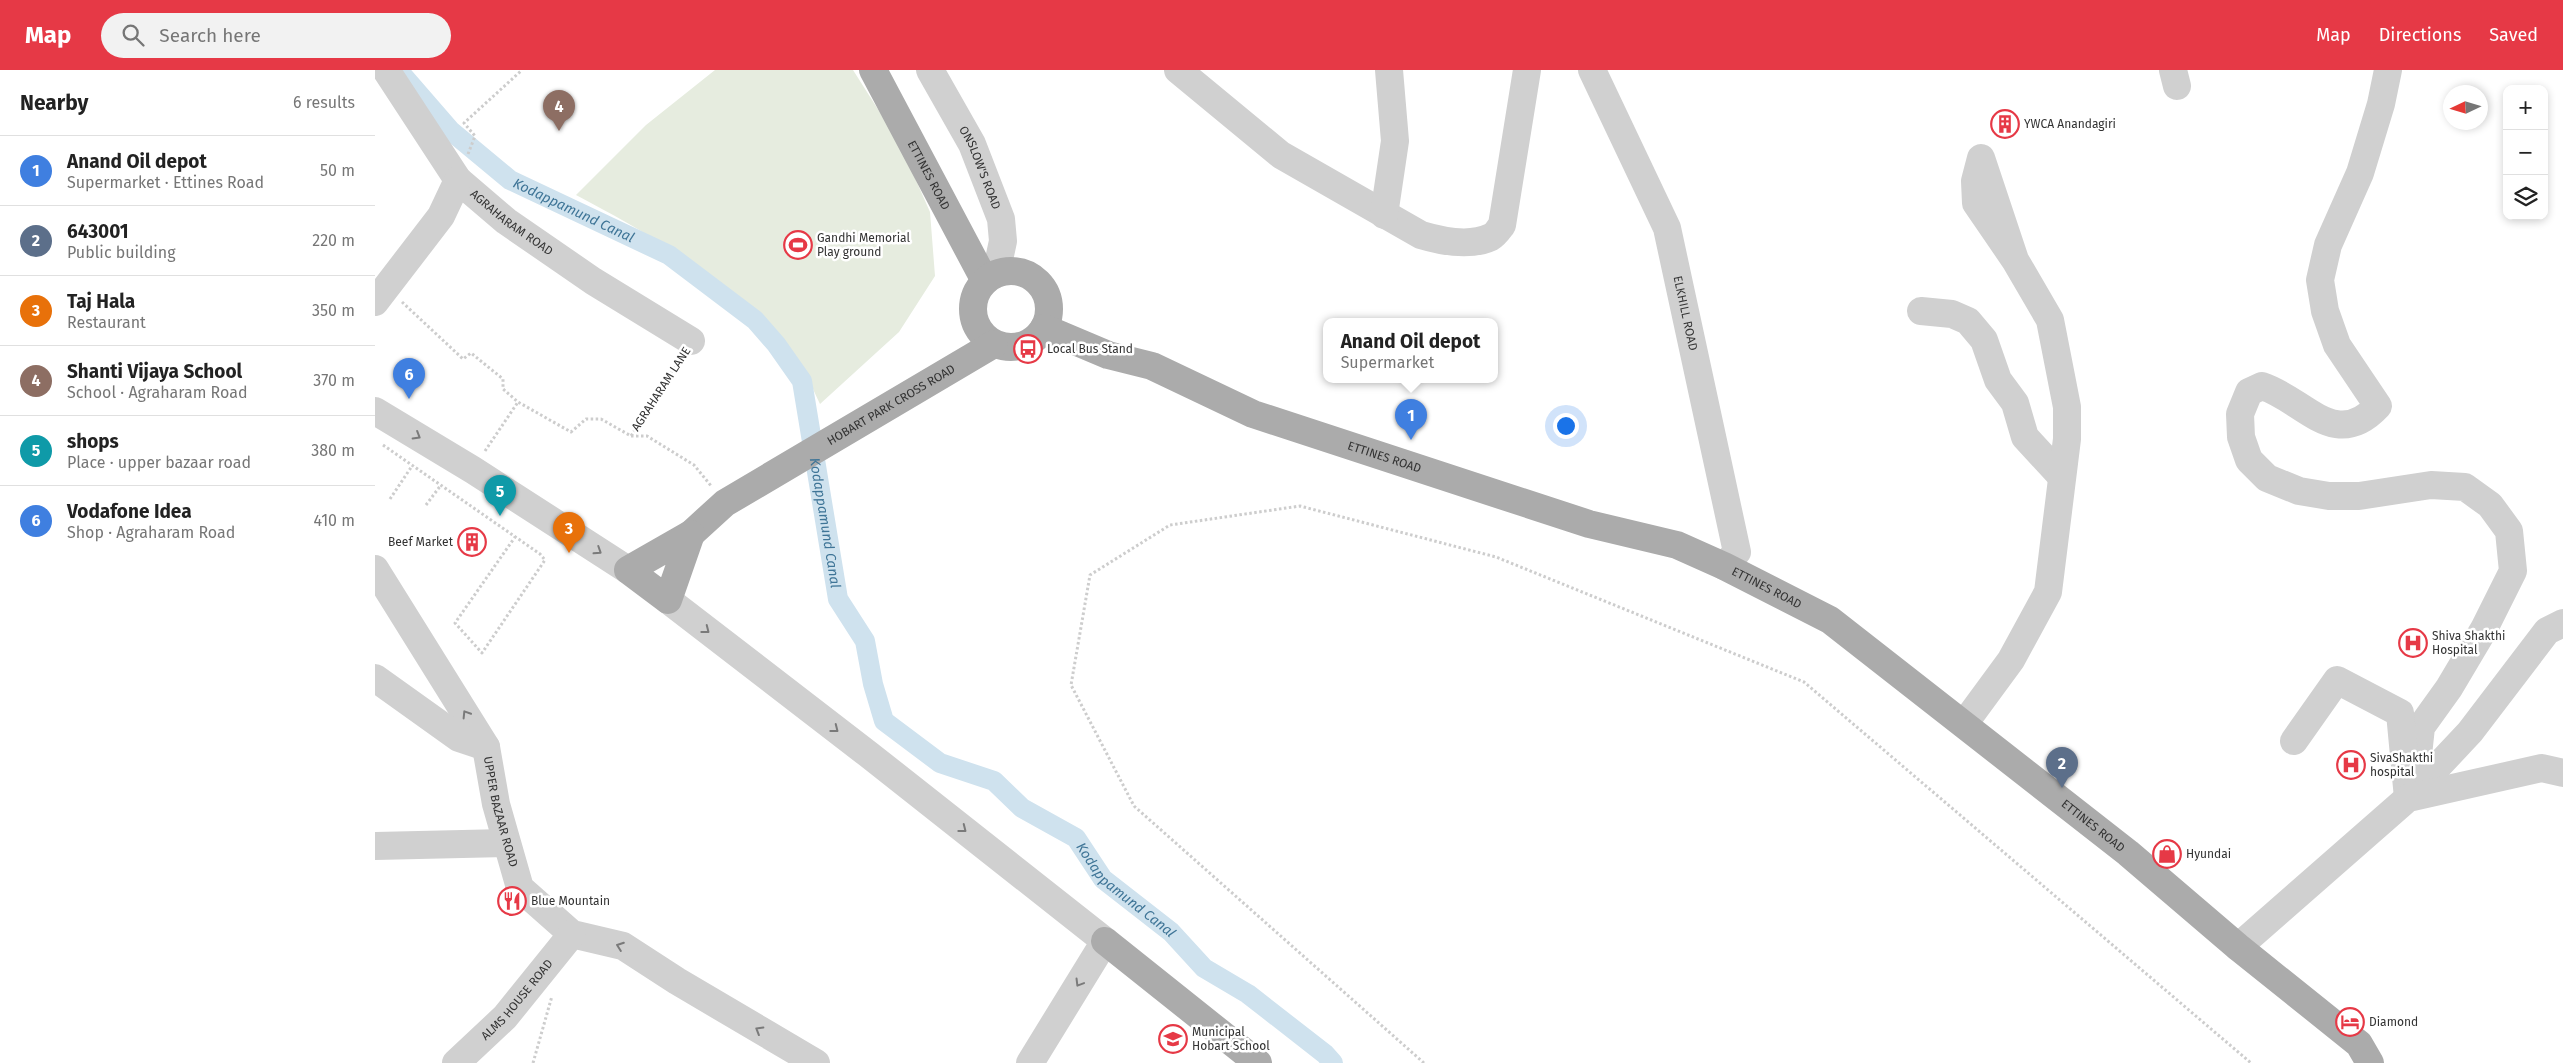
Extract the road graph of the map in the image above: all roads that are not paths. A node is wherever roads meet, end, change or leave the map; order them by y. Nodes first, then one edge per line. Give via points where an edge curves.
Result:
1 (386, 70) edge
2 (873, 70) edge
3 (930, 70) edge
4 (1178, 70) edge
5 (1389, 70) edge
6 (1527, 70) edge
7 (1592, 70) edge
8 (1609, 70) edge
9 (2388, 70) edge
10 (1612, 111) junction
11 (458, 180) junction
12 (1385, 215) junction
13 (2015, 260) dead end
14 (991, 277) junction
15 (381, 296) edge
16 (1921, 312) dead end
17 (1044, 328) junction
18 (691, 341) road end
19 (994, 344) junction
20 (375, 411) edge
21 (2061, 476) junction
22 (691, 534) junction
23 (1724, 566) junction
24 (375, 569) edge
25 (628, 570) junction
26 (667, 600) junction
27 (2563, 623) edge
28 (375, 678) edge
29 (1963, 724) junction
30 (2294, 741) dead end
31 (486, 747) junction
32 (2563, 773) edge
33 (2411, 795) junction
34 (506, 843) junction
35 (375, 846) edge
36 (572, 934) junction
37 (1105, 941) junction
38 (2238, 947) junction
39 (788, 1053) edge
40 (456, 1063) edge
41 (816, 1063) edge
42 (1030, 1063) edge
43 (1258, 1063) edge
44 (2370, 1063) edge

1 - 11 street
2 - 14 main road, ETTINES ROAD
3 - 14 street, ONSLOW'S ROAD via 972,144 1001,218 1003,241
4 - 12 street via 1281,155
5 - 12 street via 1395,140
6 - 12 street via 1502,225 1491,236 1444,242 1421,235
7 - 10 street, ELKHILL ROAD
8 - 10 street
9 - 33 street via 2360,173 2328,245 2320,280 2325,311 2337,345 2375,397 2378,406 2366,419 2350,426 2311,415 2278,391 2262,386 2249,392 2240,414 2241,437 2249,460 2267,478 2299,492 2359,496 2431,485 2465,487 2490,504 2509,531 2513,570 2469,654 2421,727
10 - 23 street, ELKHILL ROAD via 1667,228 1737,552
11 - 15 street, AGRAHARAM ROAD via 441,216
11 - 18 street, AGRAHARAM ROAD via 514,226 593,281
13 - 21 street via 2050,320 2067,407 2067,439
14 - 17 main road via 1007,271 1019,272 1039,283 1049,305
14 - 19 main road via 977,290 973,314 984,336
16 - 21 street via 1952,314 1968,321 1984,340 1998,380 2015,403 2025,437
17 - 19 main road via 1027,344 1016,347
17 - 23 main road, ETTINES ROAD via 1108,355 1152,366 1253,414 1589,524 1677,545
19 - 22 main road, HOBART PARK CROSS ROAD via 725,503
20 -> 25 street
21 - 29 street via 2048,592 2011,660
22 - 25 main road, HOBART PARK CROSS ROAD
22 - 26 main road
23 - 29 main road, ETTINES ROAD via 1830,620
31 -> 24 street, UPPER BAZAAR ROAD
25 - 26 main road
26 -> 37 street
27 - 33 street via 2547,631 2470,732
28 - 31 street via 459,738
29 - 38 main road, ETTINES ROAD via 2128,853
30 - 33 street via 2337,680 2400,713
31 - 34 street, UPPER BAZAAR ROAD
32 - 33 street via 2542,768
33 - 38 street
34 - 35 street
34 - 36 street, UPPER BAZAAR ROAD via 520,888
39 -> 36 street, UPPER BAZAAR ROAD via 623,946
36 - 40 street, ALMS HOUSE ROAD via 505,1017
37 -> 42 street
37 - 43 main road
38 - 44 main road, ETTINES ROAD via 2359,1044
39 - 41 street, UPPER BAZAAR ROAD

